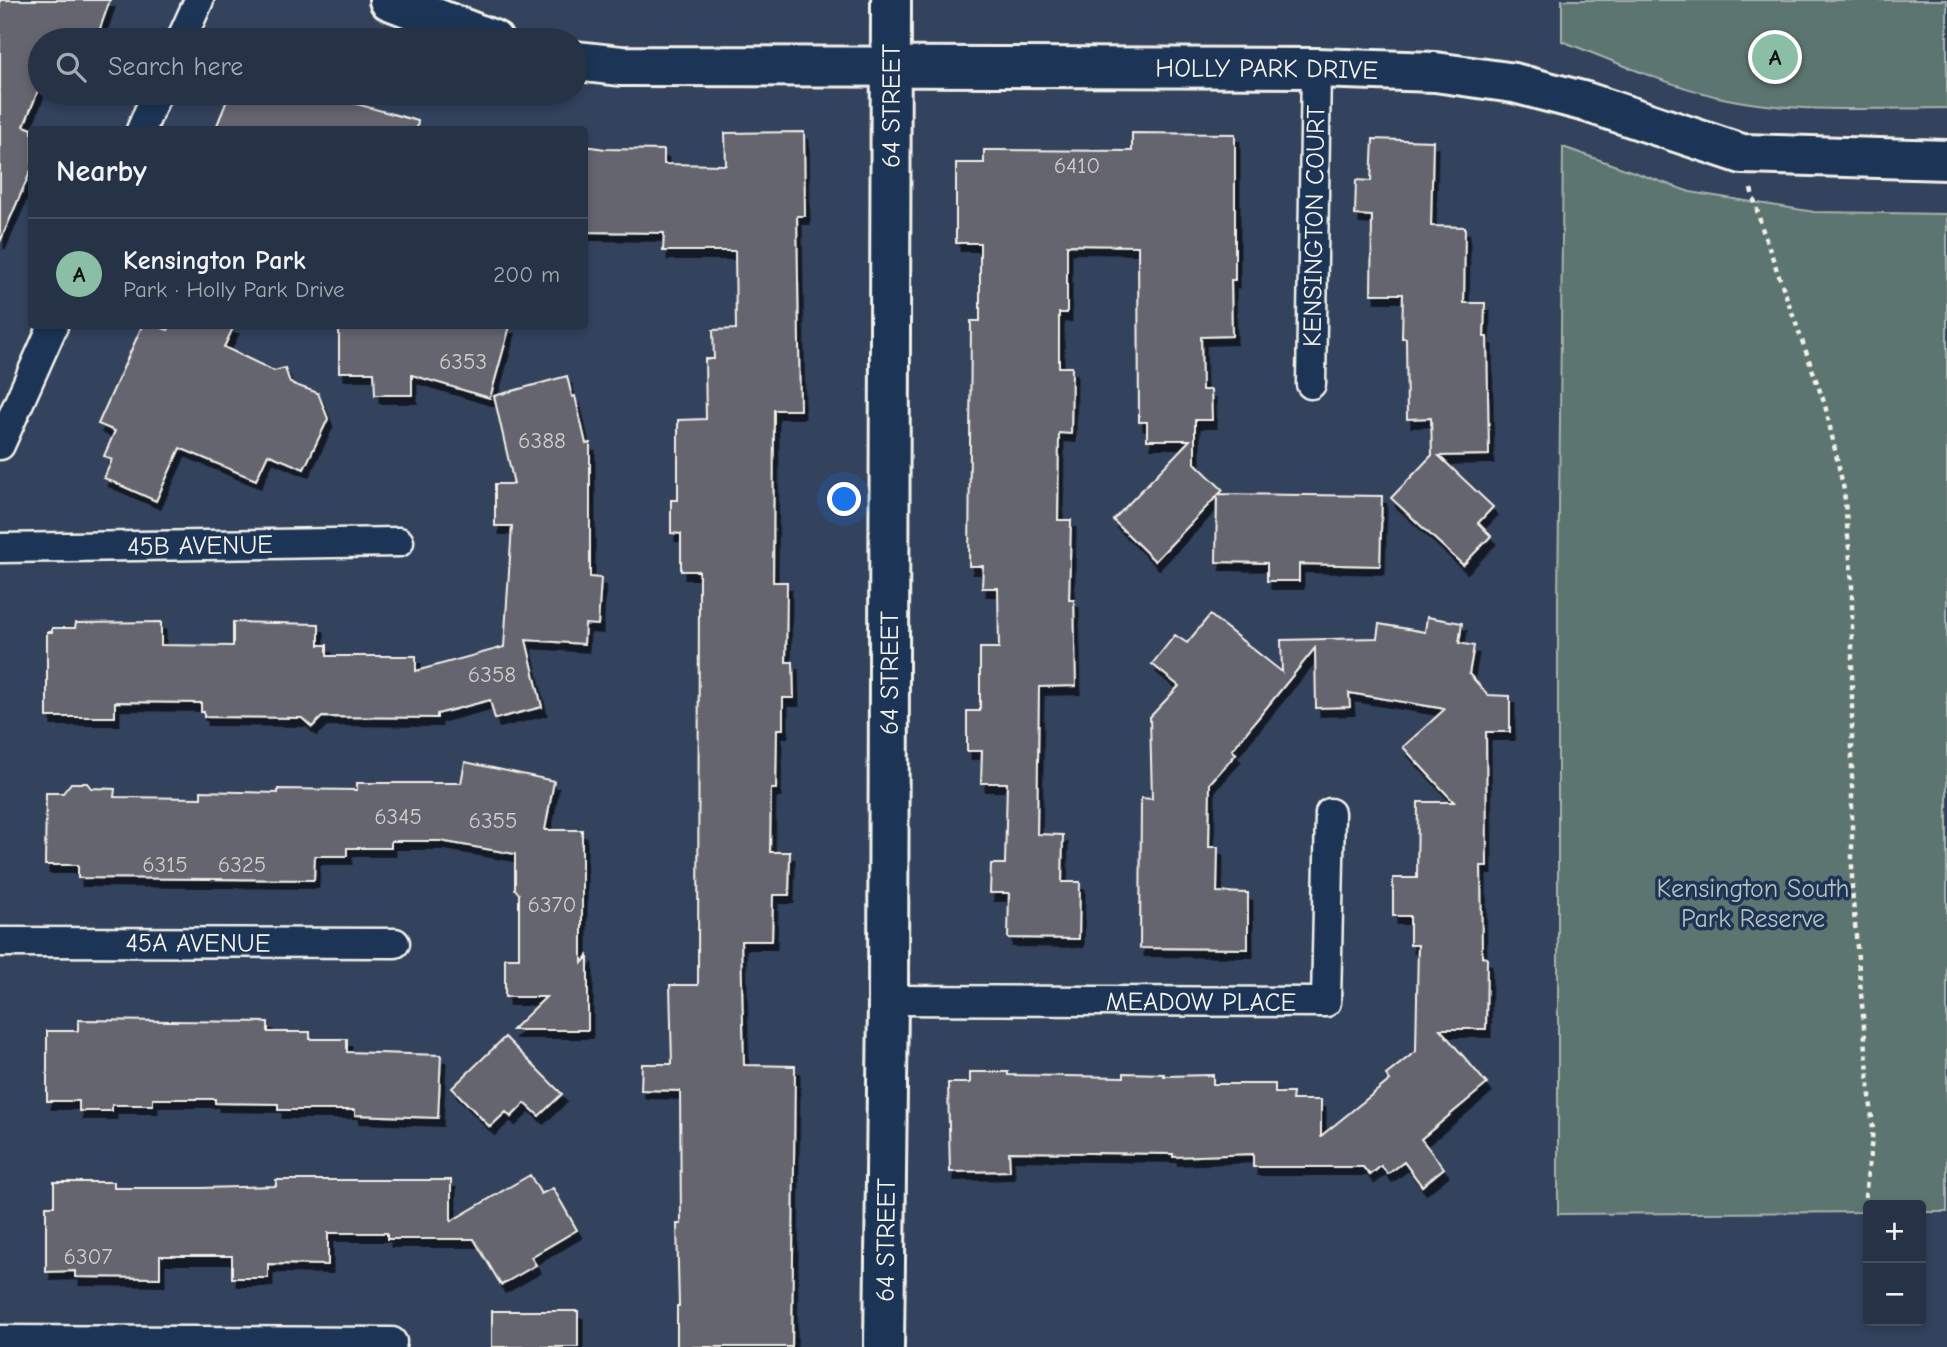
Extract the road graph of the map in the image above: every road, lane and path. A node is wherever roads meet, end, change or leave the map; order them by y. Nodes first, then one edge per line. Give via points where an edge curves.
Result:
1 (199, 0) edge
2 (389, 0) edge
3 (891, 0) edge
4 (186, 28) edge
5 (462, 28) edge
6 (588, 62) edge
7 (891, 68) junction
8 (1316, 68) junction
9 (152, 105) edge
10 (143, 126) edge
11 (1742, 154) junction
12 (1947, 160) edge
13 (52, 329) edge
14 (1311, 384) dead end
15 (0, 445) edge
16 (399, 542) dead end
17 (0, 548) edge
18 (1330, 813) dead end
19 (0, 942) edge
20 (395, 943) dead end
21 (888, 1000) junction
22 (1865, 1196) dead end
23 (0, 1340) edge
24 (392, 1342) dead end
25 (884, 1347) edge

1 - 4 street
2 - 5 street
3 - 7 street, 64 STREET
6 - 7 street, HOLLY PARK DRIVE
7 - 8 street, HOLLY PARK DRIVE
7 - 21 street, 64 STREET
8 - 11 street, HOLLY PARK DRIVE via 1435,72 1514,83
8 - 14 street, KENSINGTON COURT
9 - 10 street
11 - 12 street, HOLLY PARK DRIVE
11 - 22 path via 1763,231 1825,405 1844,490 1852,583 1852,890 1873,1130
13 - 15 street
16 - 17 street, 45B AVENUE
18 - 21 street, MEADOW PLACE via 1326,1002
19 - 20 street, 45A AVENUE
21 - 25 street, 64 STREET
23 - 24 street

